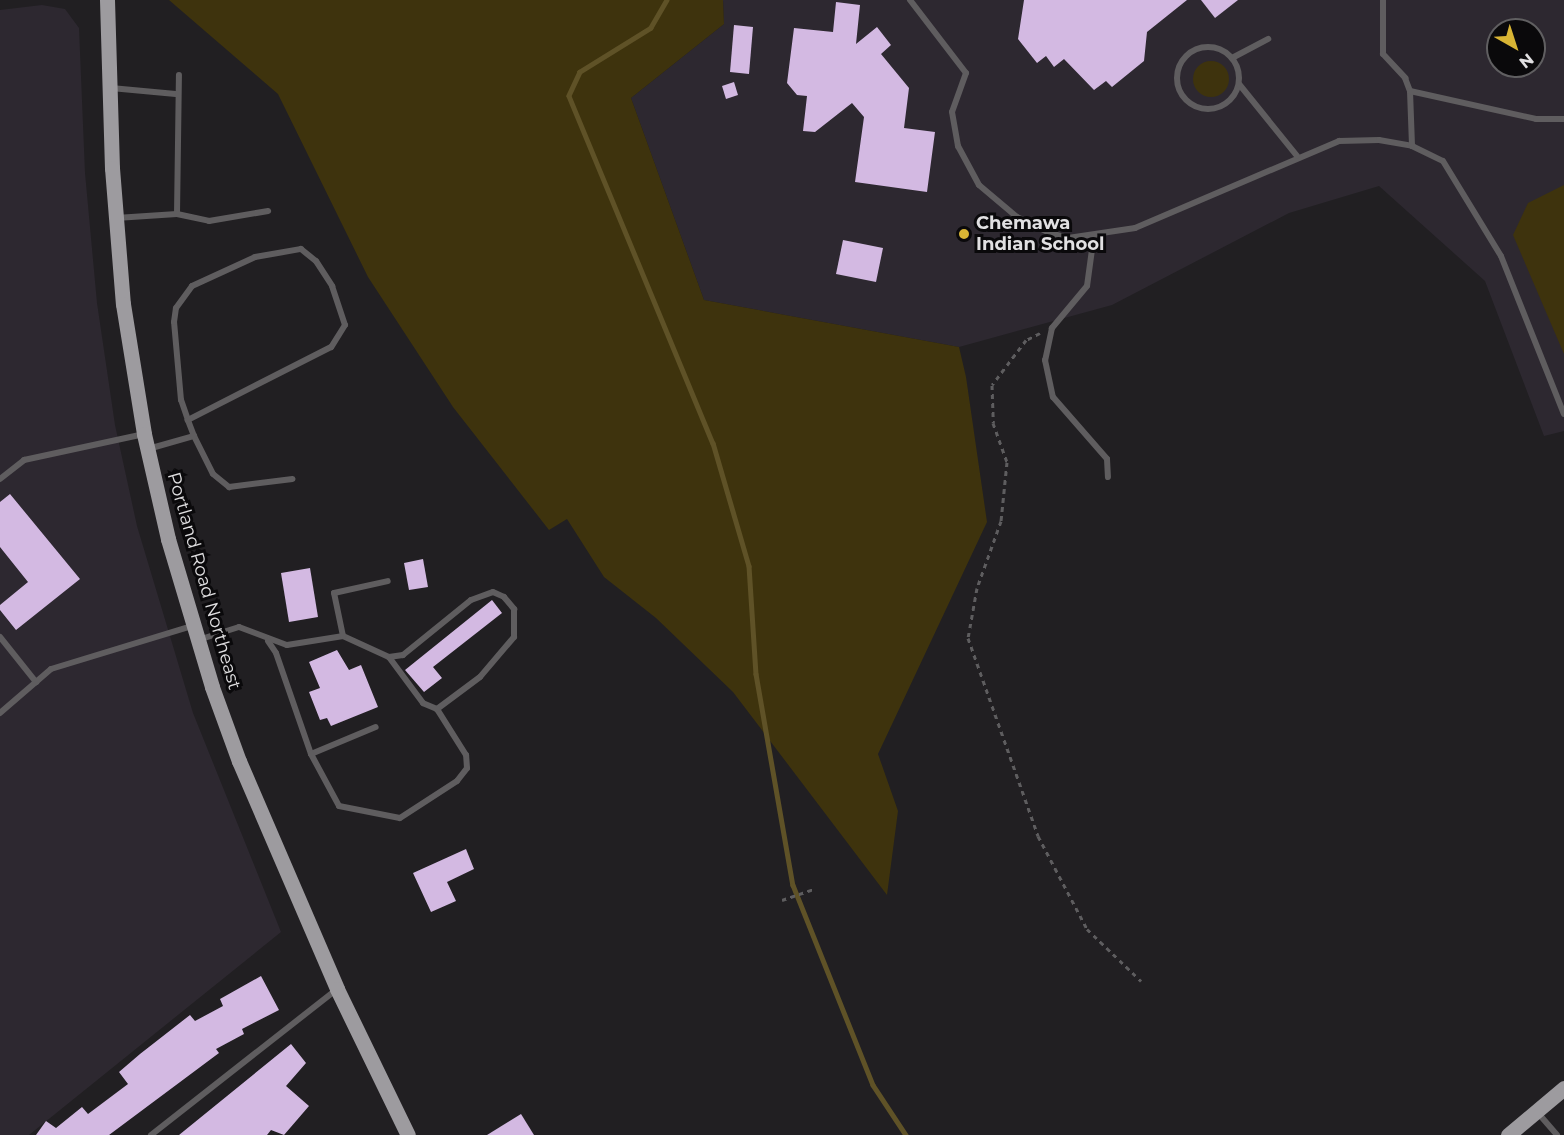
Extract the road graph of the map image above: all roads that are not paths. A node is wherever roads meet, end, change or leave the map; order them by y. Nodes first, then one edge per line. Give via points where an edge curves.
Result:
1 (107, 0) edge
2 (910, 0) edge
3 (1383, 0) edge
4 (1268, 39) dead end
5 (1232, 58) junction
6 (179, 75) dead end
7 (1239, 84) junction
8 (109, 88) junction
9 (1410, 91) junction
10 (176, 94) junction
11 (1564, 119) edge
12 (1412, 146) junction
13 (1297, 156) junction
14 (268, 211) dead end
15 (177, 214) junction
16 (116, 218) junction
17 (1094, 236) junction
18 (1564, 414) edge
19 (188, 420) junction
20 (144, 434) junction
21 (195, 436) junction
22 (148, 449) junction
23 (1108, 477) dead end
24 (292, 479) dead end
25 (0, 480) edge
26 (388, 581) dead end
27 (195, 633) junction
28 (343, 636) junction
29 (0, 637) edge
30 (267, 641) junction
31 (389, 657) junction
32 (36, 682) junction
33 (436, 709) junction
34 (0, 713) edge
35 (376, 727) dead end
36 (311, 754) junction
37 (338, 989) junction
38 (1564, 1088) edge
39 (1537, 1111) junction
40 (151, 1135) edge
41 (408, 1135) edge
42 (1508, 1135) edge
43 (1557, 1135) edge

1 - 8 main road, Portland Road Northeast
2 - 17 lane via 966,73 952,112 958,146 979,185 1017,217 1050,233 1068,238
3 - 9 lane via 1383,54 1405,78
4 - 5 lane
5 - 7 lane
5 - 7 lane via 1214,48 1194,51 1180,66 1178,86 1190,104 1210,110 1229,102
6 - 10 lane
7 - 13 lane
8 - 10 lane
8 - 16 main road, Portland Road Northeast
9 - 11 lane via 1536,119
9 - 12 lane
10 - 15 lane
12 - 13 lane via 1379,140 1339,141
12 - 18 lane via 1443,161 1485,224
13 - 17 lane via 1135,228
14 - 15 lane via 208,221
15 - 16 lane
16 - 20 main road, Portland Road Northeast via 123,304
17 - 23 lane via 1087,286 1052,328 1045,360 1053,397 1107,459
19 - 19 lane via 181,400 176,308 192,286 213,276 255,257 301,249 316,261 332,286 345,325 332,347
19 - 21 lane
20 - 22 main road, Portland Road Northeast
20 - 25 lane via 24,460
21 - 22 lane
21 - 24 lane via 213,474 229,487
22 - 27 main road, Portland Road Northeast
26 - 28 lane via 334,593
27 - 30 lane via 239,627
27 - 32 lane via 51,669
27 - 37 main road, Portland Road Northeast via 239,761
28 - 30 lane via 287,645
28 - 31 lane
29 - 32 lane
30 - 36 lane via 276,653
31 - 33 lane via 423,703
31 - 33 lane via 403,655 471,600 493,592 504,597 514,609 514,637 480,677
32 - 34 lane
33 - 36 lane via 466,755 467,768 457,781 400,818 339,807
35 - 36 lane
37 - 40 lane
37 - 41 main road, Portland Road Northeast
38 - 39 main road
39 - 42 main road
39 - 43 lane

